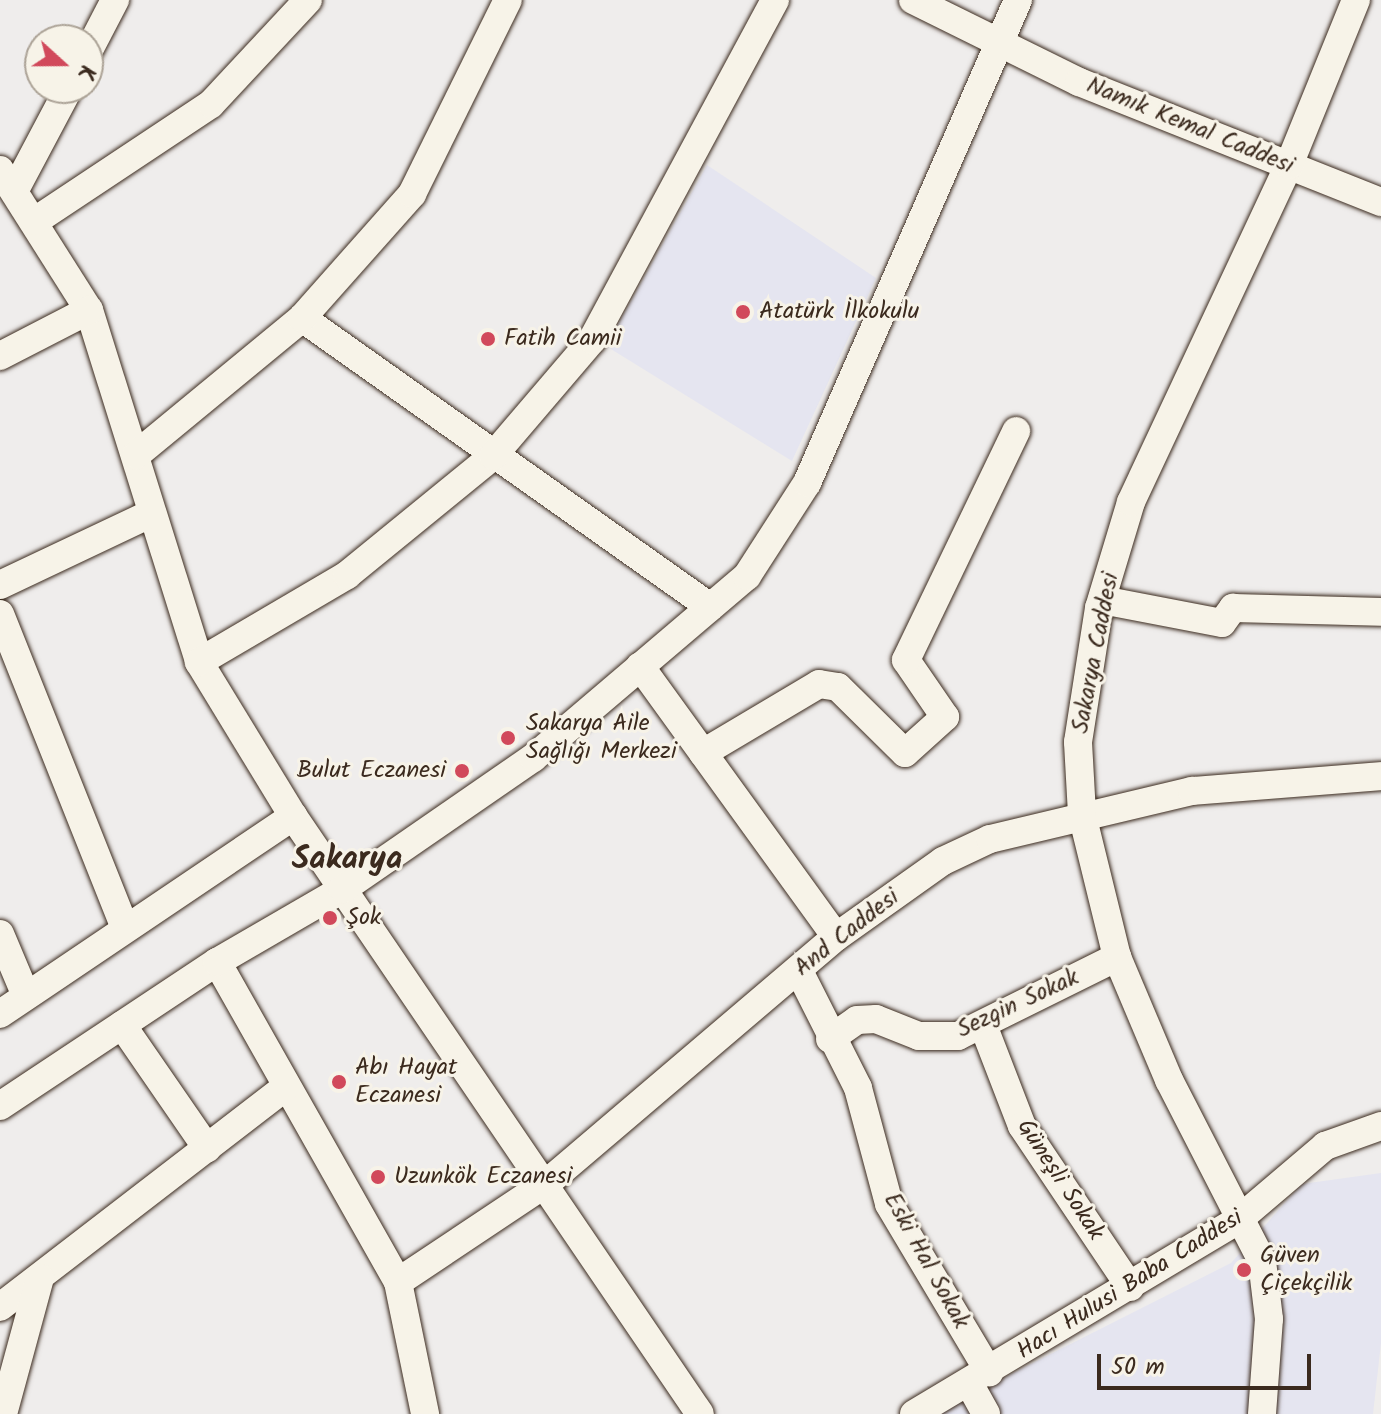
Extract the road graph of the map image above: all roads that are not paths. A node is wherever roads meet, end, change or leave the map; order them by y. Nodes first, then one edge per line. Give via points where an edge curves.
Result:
1 (115, 0) edge
2 (308, 0) edge
3 (508, 0) edge
4 (775, 0) edge
5 (913, 0) edge
6 (1018, 0) edge
7 (1356, 0) edge
8 (103, 24) edge
9 (999, 48) junction
10 (58, 104) edge
11 (1289, 165) junction
12 (8, 179) edge
13 (1381, 202) edge
14 (35, 221) junction
15 (89, 310) junction
16 (302, 318) junction
17 (0, 356) edge
18 (1016, 431) dead end
19 (136, 455) junction
20 (493, 456) junction
21 (152, 513) junction
22 (0, 585) edge
23 (1102, 600) junction
24 (710, 607) junction
25 (1381, 612) edge
26 (0, 614) edge
27 (199, 662) junction
28 (640, 666) junction
29 (703, 753) junction
30 (1381, 776) edge
31 (1082, 814) junction
32 (293, 816) junction
33 (343, 889) junction
34 (125, 928) junction
35 (0, 934) edge
36 (836, 937) junction
37 (1117, 957) junction
38 (217, 962) junction
39 (799, 971) junction
40 (26, 996) junction
41 (0, 1014) edge
42 (122, 1025) junction
43 (983, 1025) junction
44 (830, 1039) junction
45 (286, 1087) junction
46 (0, 1106) edge
47 (1381, 1126) edge
48 (207, 1148) junction
49 (548, 1182) junction
50 (1237, 1221) junction
51 (40, 1278) junction
52 (398, 1282) junction
53 (1130, 1287) junction
54 (0, 1307) edge
55 (979, 1378) junction
56 (3, 1414) edge
57 (425, 1414) edge
58 (700, 1414) edge
59 (914, 1414) edge
60 (986, 1414) edge
61 (1262, 1414) edge

1 - 8 street
2 - 14 street via 211,104
3 - 16 street via 412,194
4 - 20 street via 592,340
5 - 9 street, Namık Kemal Caddesi via 987,31
6 - 9 street
7 - 11 street, Sakarya Caddesi
9 - 11 street, Namık Kemal Caddesi
9 - 24 street via 807,483 747,576
10 - 12 street
11 - 13 street, Namık Kemal Caddesi
11 - 23 street, Sakarya Caddesi via 1131,502
12 - 14 street
14 - 15 street
15 - 17 street
15 - 19 street
16 - 19 street
16 - 20 street
18 - 29 street via 906,660 945,717 905,753 838,687 819,684
19 - 21 street
20 - 24 street
20 - 27 street via 347,575
21 - 22 street
21 - 27 street
23 - 25 street via 1222,623 1233,608
23 - 31 street, Sakarya Caddesi via 1078,742
24 - 28 street
26 - 34 street
27 - 32 street
28 - 29 street
28 - 33 street via 533,758
29 - 36 street
30 - 31 street, And Caddesi via 1192,791
31 - 36 street, And Caddesi via 990,839 943,861
31 - 37 street, Sakarya Caddesi
32 - 33 street
32 - 34 street
33 - 38 street
33 - 49 street
34 - 40 street
35 - 40 street
36 - 39 street, And Caddesi
37 - 43 street, Sezgin Sokak
37 - 50 street, Sakarya Caddesi
38 - 42 street
38 - 45 street
39 - 44 street, Eski Hal Sokak
39 - 49 street, And Caddesi
40 - 41 street
42 - 46 street
42 - 48 street
43 - 44 street, Sezgin Sokak via 958,1036 919,1036 890,1022 857,1020
43 - 53 street, Güneşli Sokak via 1022,1126
44 - 55 street, Eski Hal Sokak via 858,1088 889,1204
45 - 48 street
45 - 52 street
47 - 50 street, Hacı Hulusi Baba Caddesi via 1325,1146
48 - 51 street
49 - 52 street, And Caddesi
49 - 58 street
50 - 53 street, Hacı Hulusi Baba Caddesi
50 - 61 street, Sakarya Caddesi via 1262,1261 1269,1319
51 - 54 street
51 - 56 street
52 - 57 street
53 - 55 street, Hacı Hulusi Baba Caddesi
55 - 59 street, Hacı Hulusi Baba Caddesi
55 - 60 street, Eski Hal Sokak

